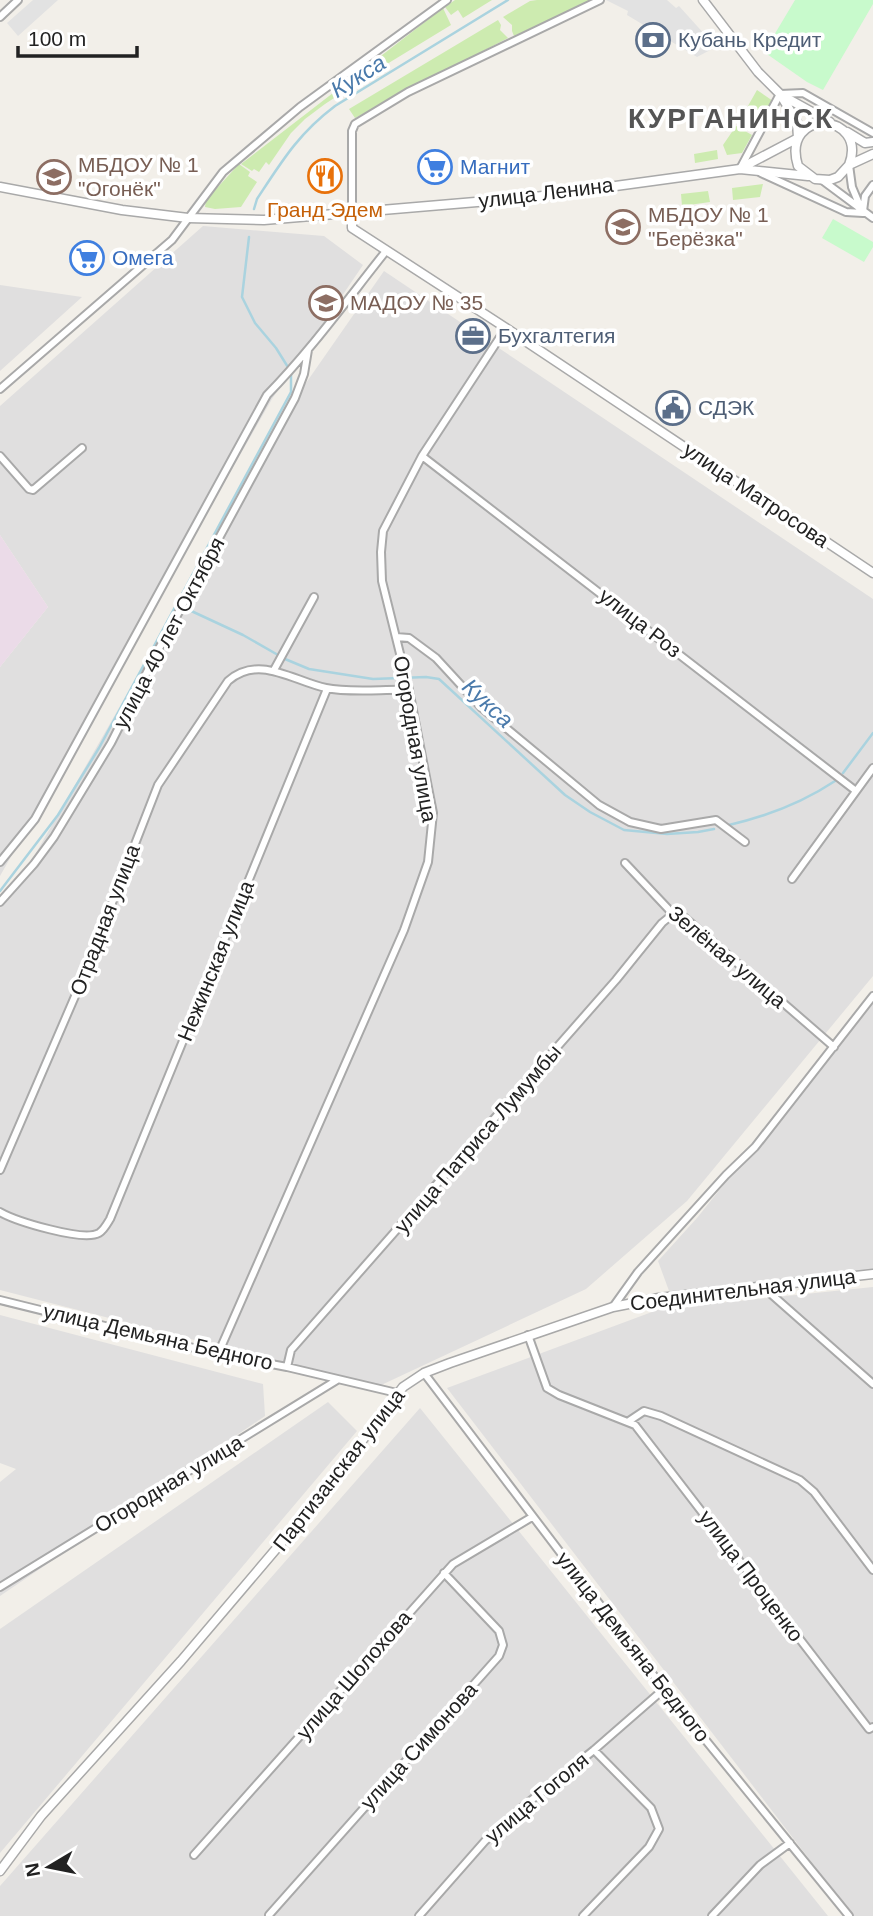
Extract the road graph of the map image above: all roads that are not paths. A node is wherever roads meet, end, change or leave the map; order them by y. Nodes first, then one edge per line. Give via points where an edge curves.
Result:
1 (18, 0) edge
2 (447, 0) edge
3 (600, 0) edge
4 (704, 0) edge
5 (0, 17) edge
6 (780, 94) junction
7 (839, 127) junction
8 (873, 133) edge
9 (798, 138) junction
10 (873, 142) edge
11 (873, 154) edge
12 (849, 165) junction
13 (740, 169) junction
14 (753, 169) junction
15 (808, 176) junction
16 (822, 180) junction
17 (873, 185) edge
18 (0, 187) edge
19 (352, 213) junction
20 (863, 213) junction
21 (188, 218) junction
22 (873, 218) edge
23 (386, 251) junction
24 (506, 328) junction
25 (308, 347) junction
26 (0, 389) edge
27 (82, 448) dead end
28 (0, 456) edge
29 (422, 456) junction
30 (873, 573) edge
31 (314, 597) dead end
32 (396, 637) junction
33 (274, 670) junction
34 (408, 687) junction
35 (327, 689) junction
36 (873, 768) edge
37 (856, 791) junction
38 (745, 842) dead end
39 (0, 862) edge
40 (625, 863) dead end
41 (792, 879) dead end
42 (0, 902) edge
43 (673, 914) junction
44 (873, 996) edge
45 (834, 1047) junction
46 (0, 1170) edge
47 (0, 1212) edge
48 (873, 1274) edge
49 (763, 1287) junction
50 (0, 1300) edge
51 (612, 1307) junction
52 (528, 1335) junction
53 (218, 1354) junction
54 (287, 1367) junction
55 (424, 1373) junction
56 (337, 1380) junction
57 (873, 1384) edge
58 (397, 1393) junction
59 (629, 1420) junction
60 (532, 1517) junction
61 (873, 1570) edge
62 (443, 1573) junction
63 (0, 1587) edge
64 (664, 1689) junction
65 (873, 1727) edge
66 (594, 1750) junction
67 (790, 1843) junction
68 (194, 1855) dead end
69 (0, 1871) edge
70 (269, 1915) edge
71 (419, 1916) edge
72 (583, 1916) edge
73 (712, 1916) edge
74 (849, 1916) edge

1 - 5 street
2 - 21 street via 300,107 223,172
3 - 19 street via 408,92 355,124
4 - 6 street
6 - 7 street
6 - 8 street via 803,93
6 - 9 street via 797,122
6 - 13 street
7 - 9 street via 816,124
7 - 10 street via 865,143
7 - 12 street via 852,144
9 - 13 street, улица Ленина
9 - 15 street via 798,166
11 - 12 street
12 - 16 street via 838,177
12 - 20 street
13 - 14 street, улица Ленина
13 - 19 street, улица Ленина via 535,197
14 - 15 street, улица Ленина
14 - 20 street via 846,212
15 - 16 street
16 - 20 street
17 - 20 street via 865,196
18 - 21 street
19 - 21 street via 264,220
19 - 23 street, улица Матросова via 352,228
20 - 22 street
21 - 26 street via 172,240
23 - 24 street, улица Матросова
23 - 25 street, улица 40 лет Октября
24 - 29 street, Огородная улица
24 - 30 street, улица Матросова
25 - 39 street, улица 40 лет Октября via 267,396 35,819
25 - 42 street, улица 40 лет Октября via 295,398 111,743 54,837
27 - 28 street via 33,490
29 - 32 street, Огородная улица via 383,531 382,581
29 - 37 street, улица Роз
31 - 33 street
32 - 34 street, Огородная улица
32 - 38 street via 409,638 436,658 482,708 600,805 630,822 661,829 716,820
33 - 35 street
33 - 46 street, Отрадная улица via 253,669 228,681 158,785 82,980
34 - 35 street
34 - 53 street, Огородная улица via 433,813 428,862 404,930
35 - 47 street, Нежинская улица via 102,1232 90,1236 65,1232
36 - 37 street
37 - 41 street
40 - 43 street, Зелёная улица
43 - 45 street, Зелёная улица via 684,918
43 - 54 street, улица Патриса Лумумбы via 292,1350
44 - 45 street
45 - 51 street via 755,1147 638,1272
48 - 49 street, Соединительная улица
49 - 51 street, Соединительная улица
49 - 57 street
50 - 53 street, улица Демьяна Бедного
51 - 52 street, Партизанская улица
52 - 55 street, Партизанская улица
52 - 59 street via 547,1388
53 - 54 street, улица Демьяна Бедного
54 - 56 street, улица Демьяна Бедного
55 - 58 street, Партизанская улица
55 - 60 street, улица Демьяна Бедного
56 - 58 street, улица Демьяна Бедного
56 - 63 street, Огородная улица
58 - 69 street, Партизанская улица via 310,1509 60,1795
59 - 61 street via 644,1411 661,1416 800,1480
59 - 65 street, улица Проценко via 869,1729
60 - 62 street, улица Шолохова
60 - 64 street, улица Демьяна Бедного
62 - 68 street, улица Шолохова
62 - 70 street, улица Симонова via 499,1632 503,1645 499,1656
64 - 66 street, улица Гоголя
64 - 67 street, улица Демьяна Бедного
66 - 71 street, улица Гоголя via 485,1841
66 - 72 street via 652,1808 659,1829 649,1847
67 - 73 street via 760,1865
67 - 74 street, улица Демьяна Бедного

